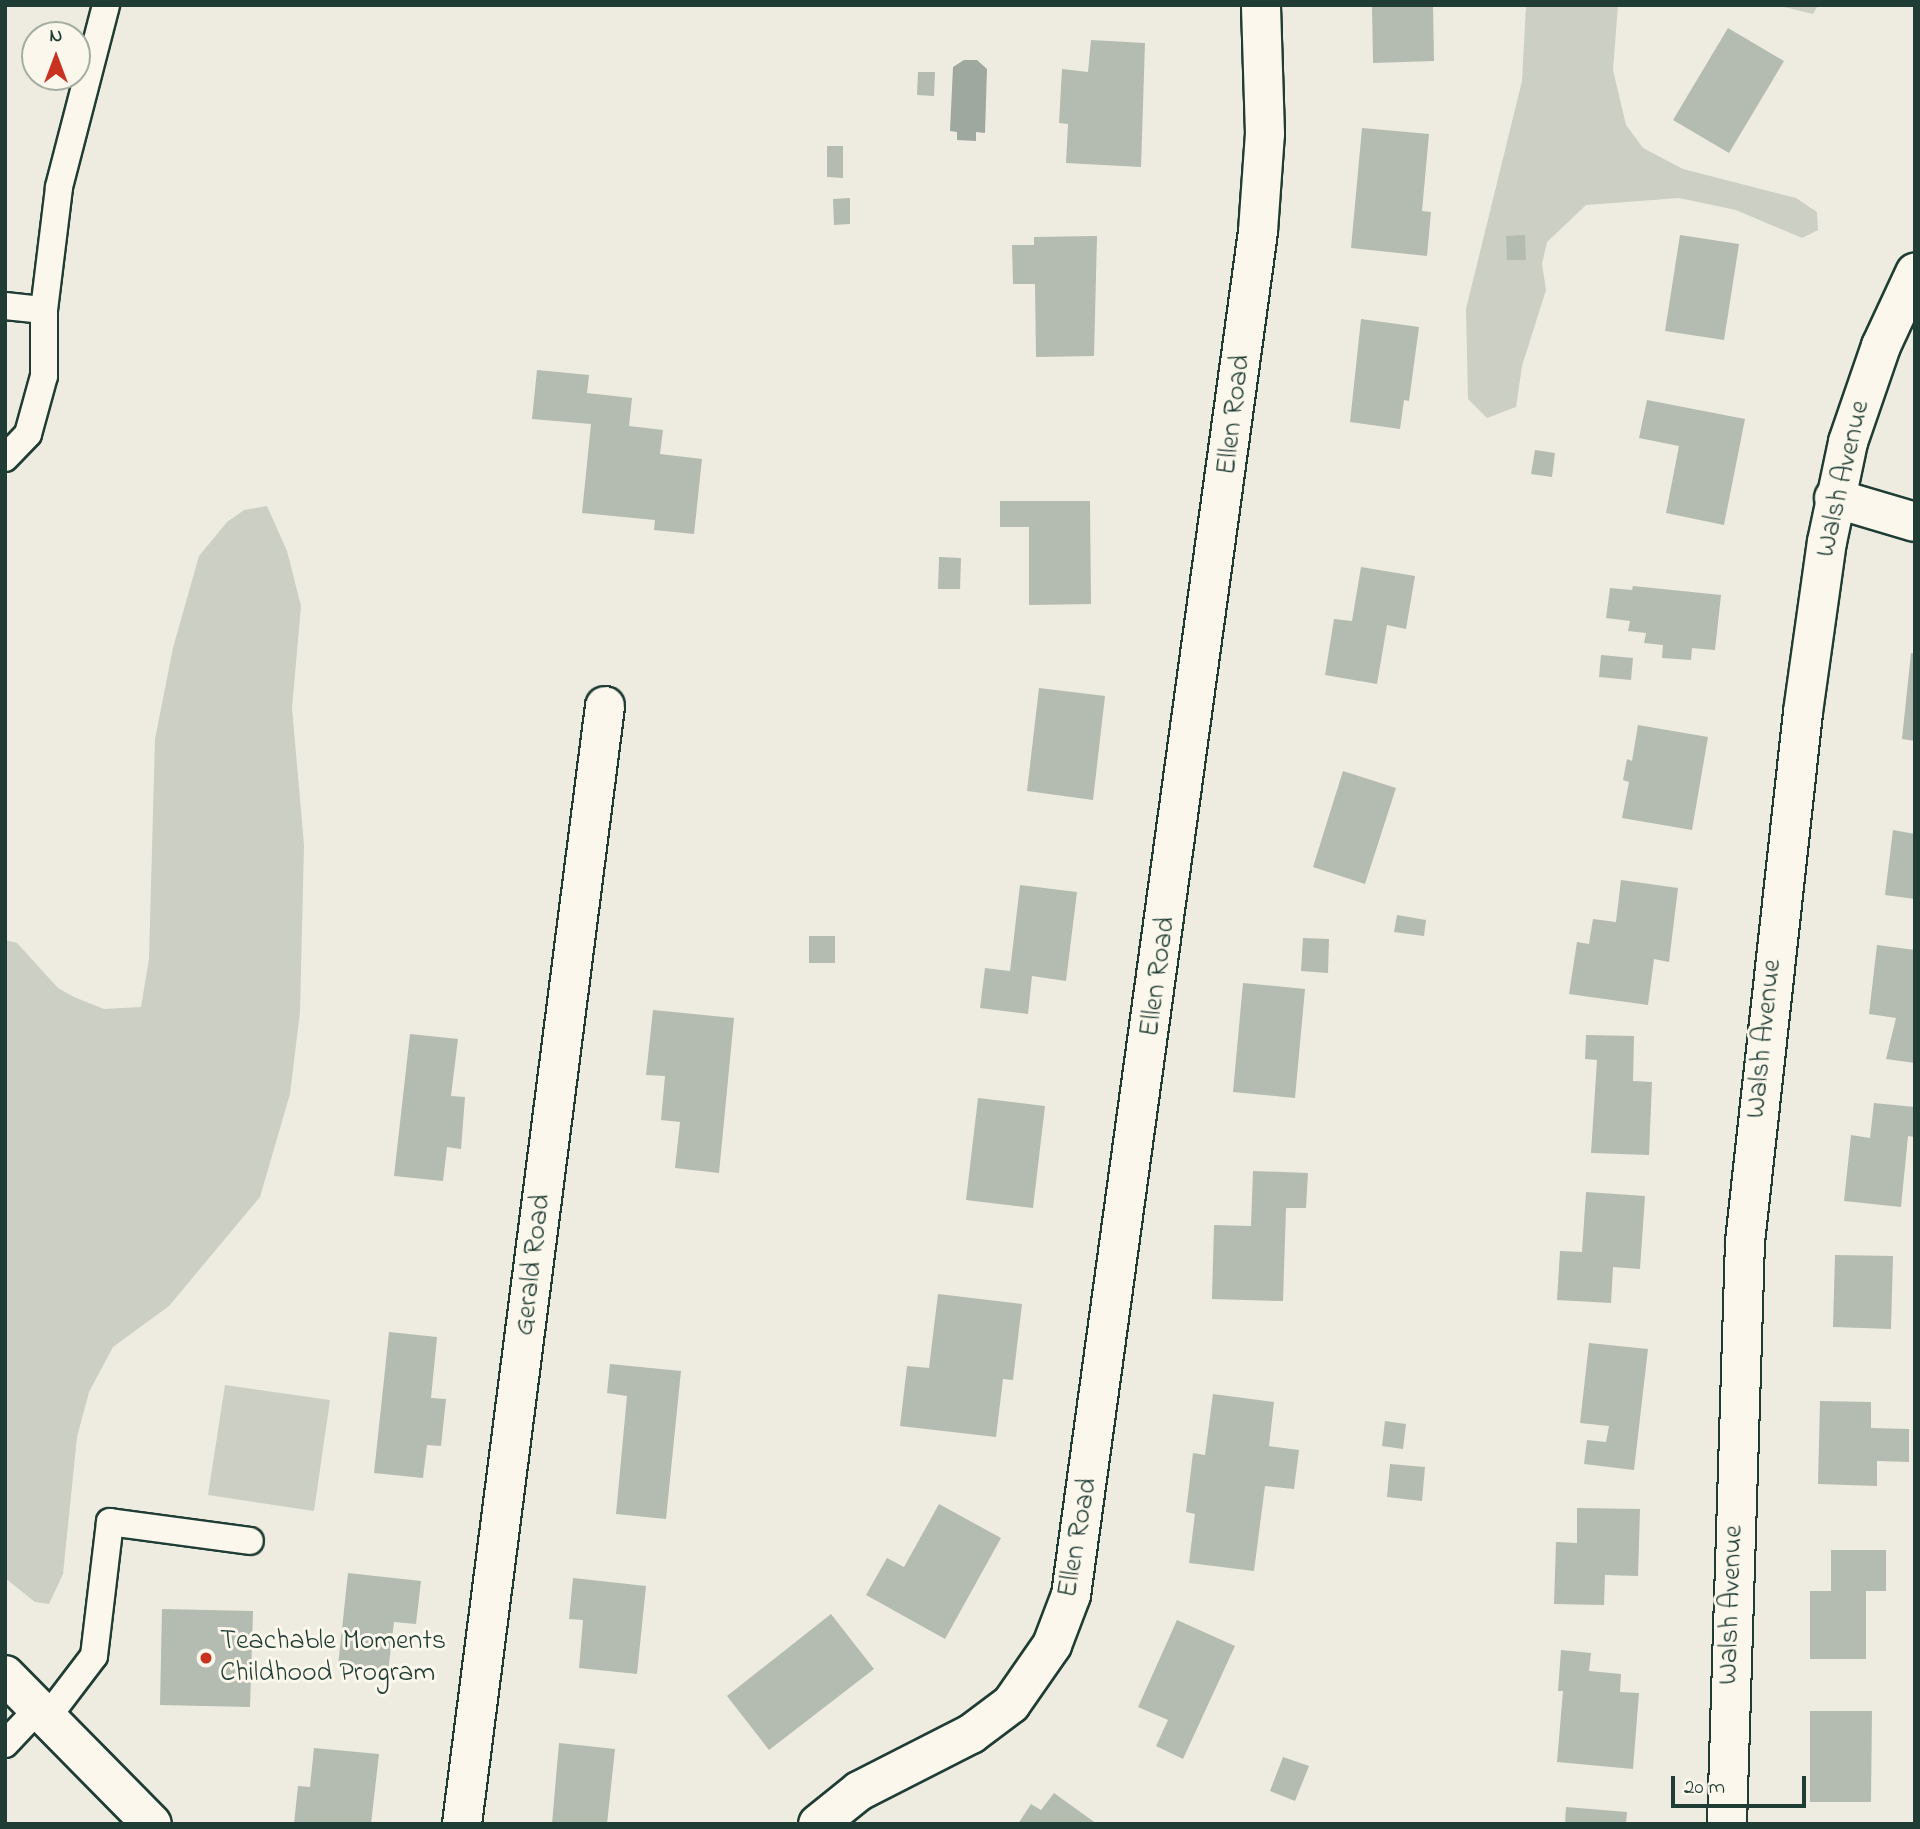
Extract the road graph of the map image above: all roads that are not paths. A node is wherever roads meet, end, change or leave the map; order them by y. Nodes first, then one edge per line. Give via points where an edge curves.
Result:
1 (106, 5) edge
2 (1261, 5) edge
3 (1915, 273) edge
4 (5, 306) edge
5 (44, 310) junction
6 (5, 458) edge
7 (1834, 498) junction
8 (1915, 522) edge
9 (605, 706) dead end
10 (250, 1541) dead end
11 (5, 1675) edge
12 (41, 1715) junction
13 (5, 1744) edge
14 (152, 1824) edge
15 (462, 1824) edge
16 (818, 1824) edge
17 (1727, 1824) edge

1 - 5 lane via 59,187
2 - 16 street, Ellen Road via 1265,134 1258,231 1071,1595 1052,1645 1011,1704 971,1734 859,1791
3 - 7 street, Walsh Avenue via 1881,346
4 - 5 lane
5 - 6 lane via 44,376 28,434
7 - 8 street
7 - 17 street, Walsh Avenue via 1768,1007 1745,1242
9 - 15 street, Gerald Road
10 - 12 lane via 110,1522 96,1651
11 - 12 street
12 - 13 lane
12 - 14 street

